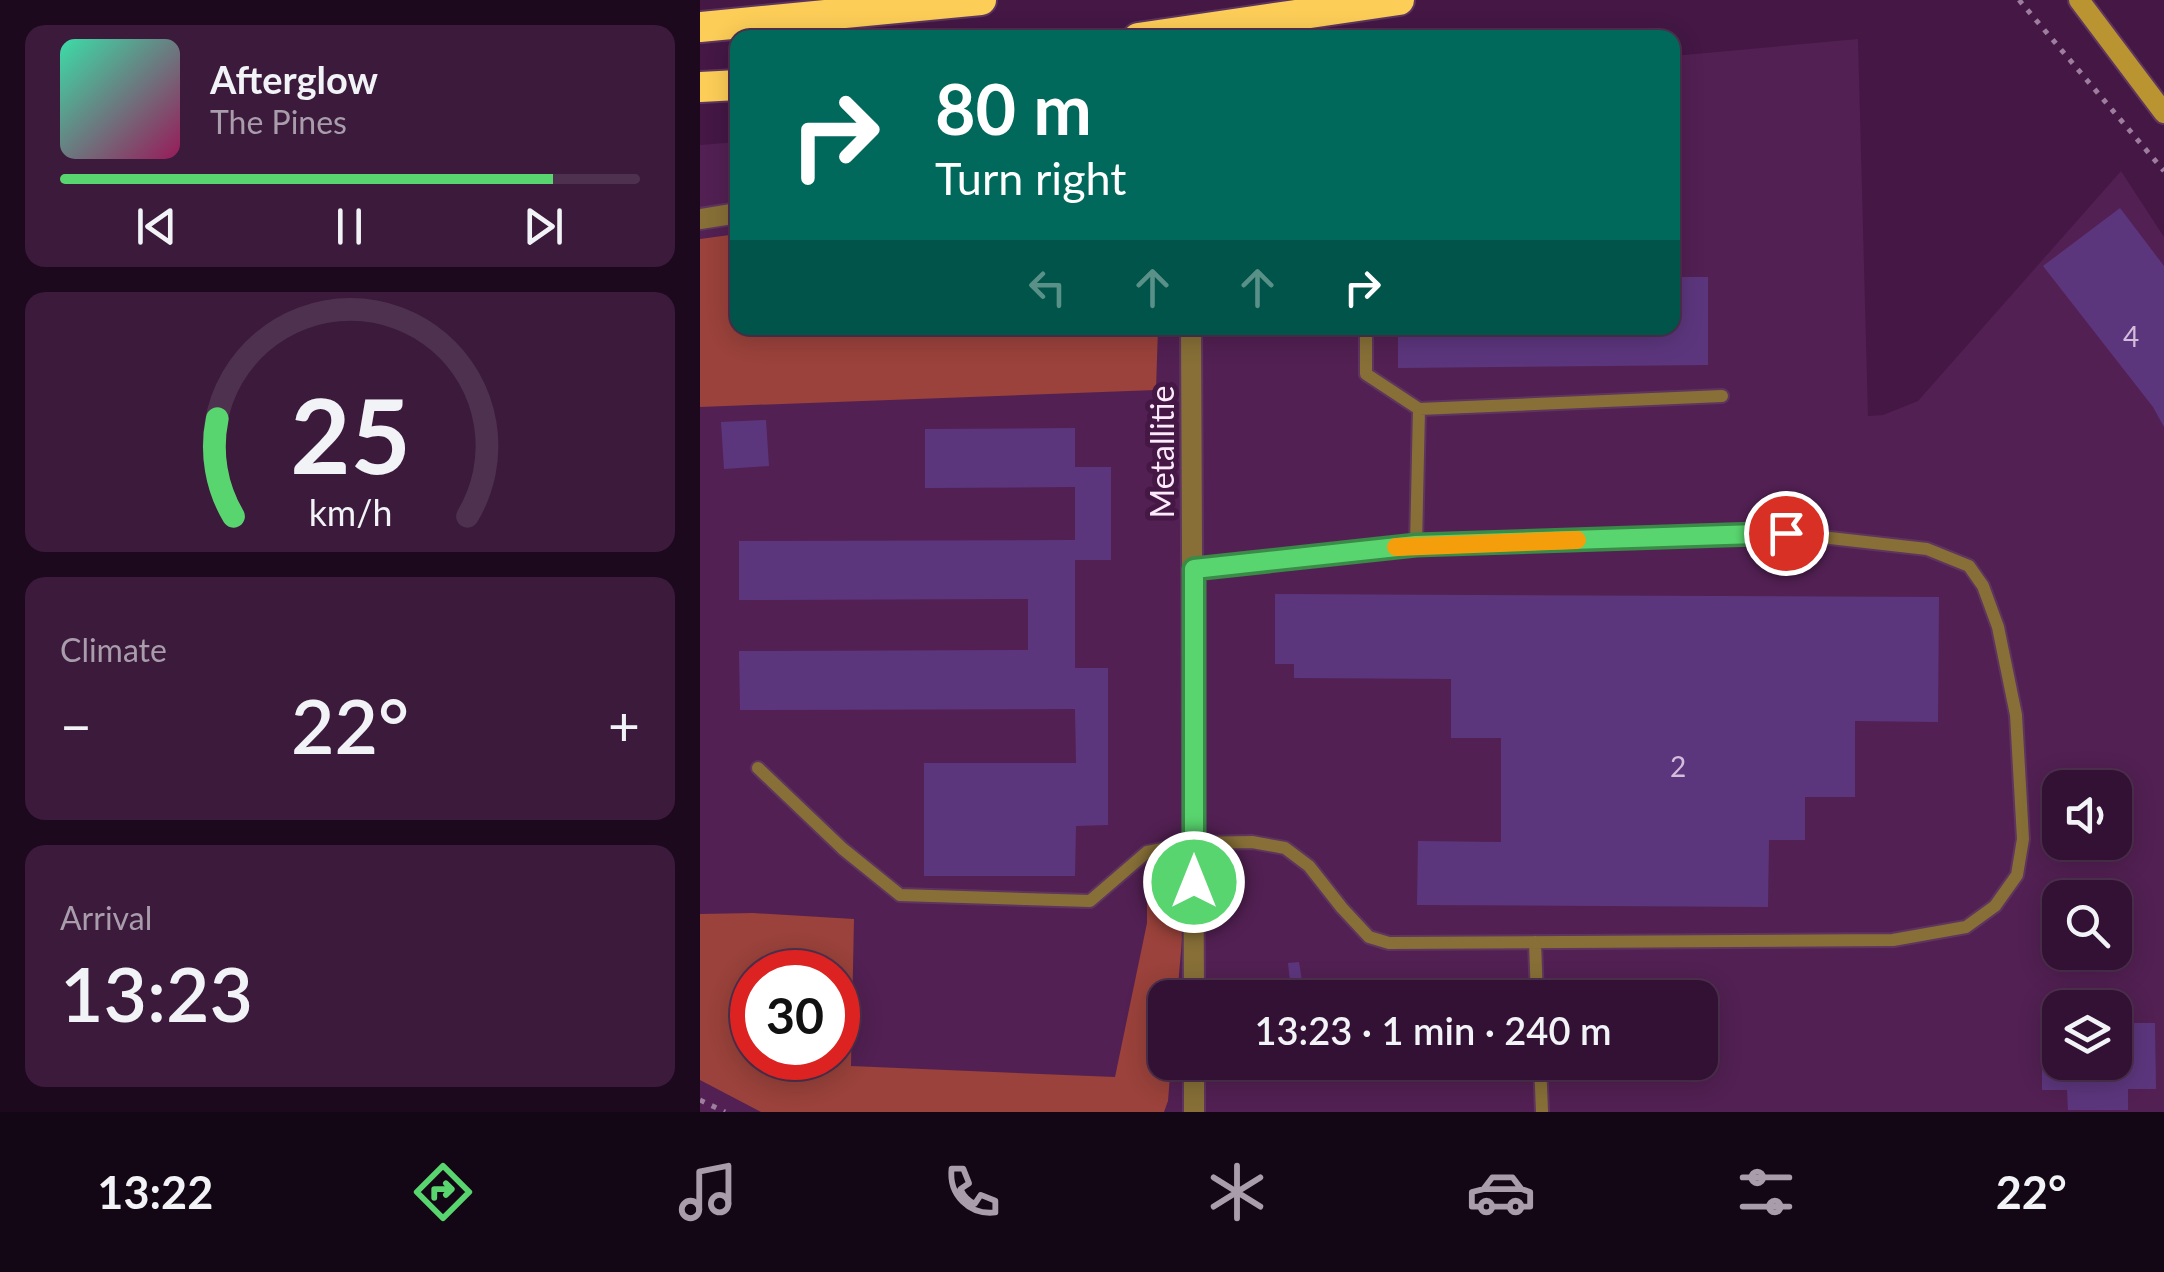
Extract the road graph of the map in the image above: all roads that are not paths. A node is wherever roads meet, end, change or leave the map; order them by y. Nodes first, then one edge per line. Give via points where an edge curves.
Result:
1 (981, 0) edge
2 (1399, 0) edge
3 (2080, 0) edge
4 (700, 27) edge
5 (1193, 30) edge
6 (2135, 72) junction
7 (730, 85) edge
8 (700, 87) edge
9 (2164, 102) edge
10 (2164, 114) edge
11 (730, 214) edge
12 (700, 219) edge
13 (1191, 335) edge
14 (1366, 335) edge
15 (1722, 396) dead end
16 (1419, 409) junction
17 (1416, 545) junction
18 (1194, 569) junction
19 (758, 768) dead end
20 (1194, 843) junction
21 (1535, 942) junction
22 (1194, 980) edge
23 (1536, 980) edge
24 (1194, 1080) edge
25 (1541, 1080) edge
26 (1194, 1112) edge
27 (1542, 1112) edge

1 - 4 highway
2 - 5 highway
3 - 6 main road
6 - 9 main road
6 - 10 main road
7 - 8 highway
11 - 12 street
13 - 18 street, Metallitie
14 - 16 lane via 1366,374
15 - 16 lane
16 - 17 lane
17 - 18 lane
17 - 21 lane via 1786,533 1927,549 1970,566 1998,627 2016,715 2023,838 2016,875 1995,906 1966,927 1893,940
18 - 20 street, Metallitie
19 - 20 lane via 900,895 1090,901 1146,852
20 - 21 lane via 1285,848 1369,936 1389,943
20 - 22 street, Metallitie
21 - 23 lane
24 - 26 street
25 - 27 lane

